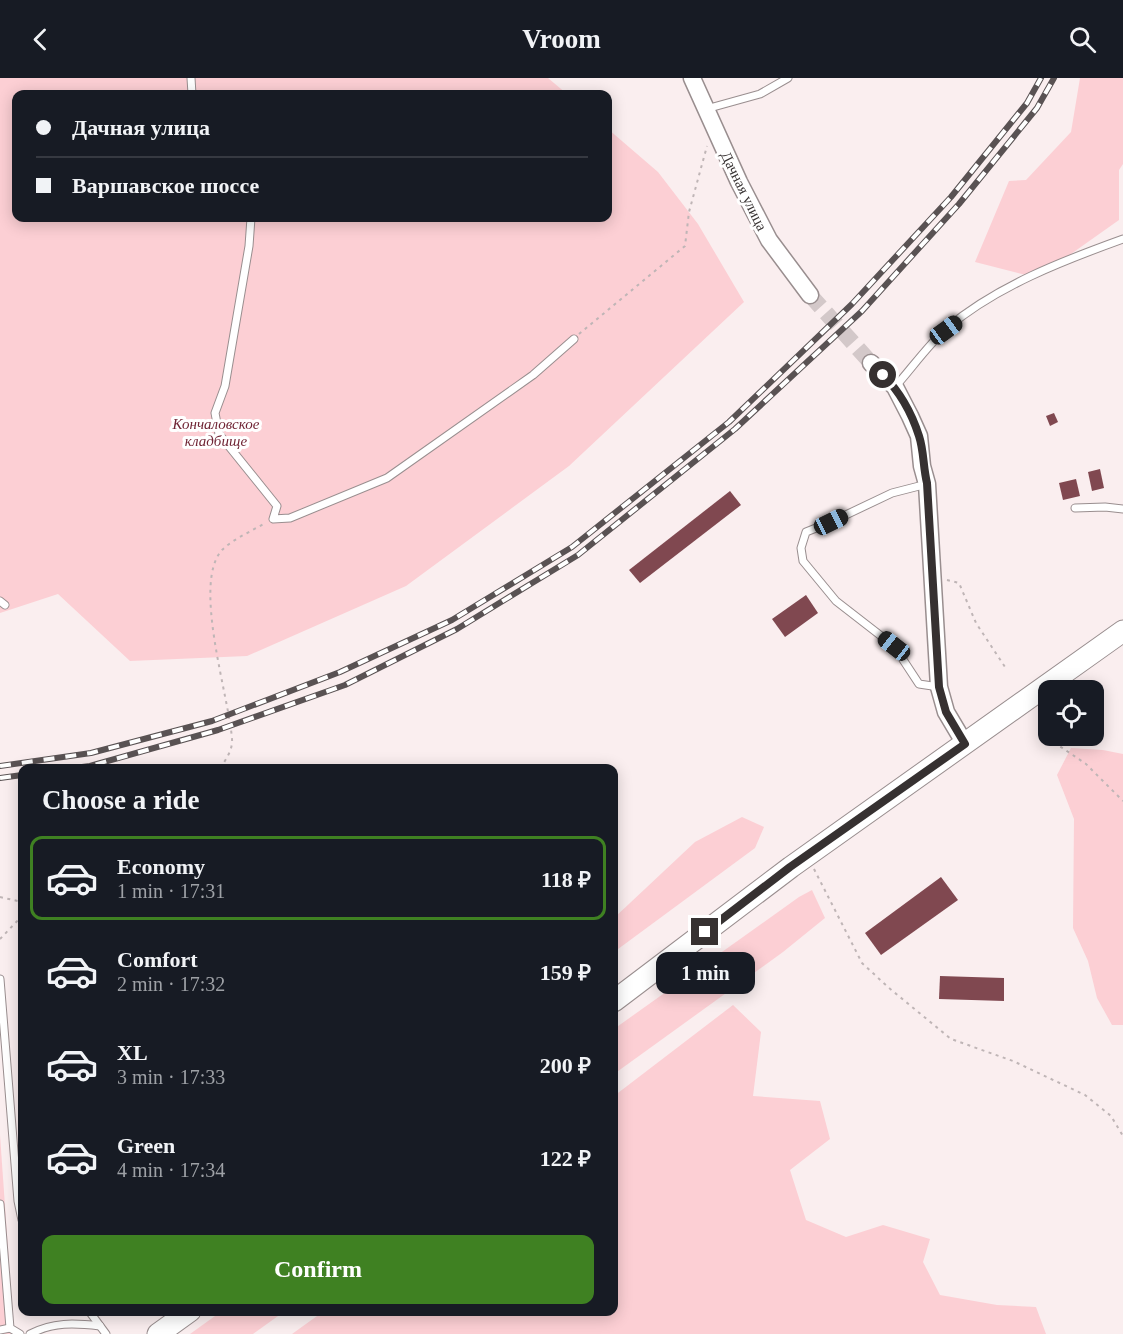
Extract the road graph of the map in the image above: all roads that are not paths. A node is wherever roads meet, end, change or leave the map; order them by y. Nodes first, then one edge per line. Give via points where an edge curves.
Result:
1 (692, 78) edge
2 (788, 78) edge
3 (706, 109) junction
4 (251, 222) edge
5 (1123, 239) edge
6 (810, 295) tunnel mouth
7 (574, 339) road end
8 (871, 363) tunnel mouth
9 (895, 387) junction
10 (927, 483) junction
11 (1075, 508) dead end
12 (1123, 509) edge
13 (1123, 631) edge
14 (939, 687) junction
15 (965, 744) junction
16 (0, 980) edge
17 (618, 998) edge
18 (18, 1201) edge
19 (0, 1204) edge
20 (1, 1217) edge
21 (93, 1316) edge
22 (183, 1316) edge
23 (100, 1326) junction
24 (10, 1328) junction
25 (0, 1330) edge
26 (20, 1334) edge
27 (30, 1334) edge
28 (106, 1334) edge
29 (159, 1334) edge

1 - 3 street, Дачная улица
2 - 3 lane via 759,94
3 - 6 street, Дачная улица via 769,240
4 - 7 lane via 225,386 214,413 219,434 277,506 273,519 290,518 387,478 533,375
5 - 9 lane via 989,298 946,330
8 - 9 street
9 - 10 street via 919,436
10 - 14 street
10 - 14 lane via 892,493 806,532 801,548 803,561 836,601 894,646 919,684
11 - 12 lane
13 - 15 main road
14 - 15 street via 946,712
15 - 17 main road via 807,855
16 - 18 lane
19 - 20 lane
20 - 24 lane
21 - 23 lane
22 - 29 main road
23 - 27 lane via 70,1323 45,1326
23 - 28 lane
24 - 25 lane
24 - 26 lane

